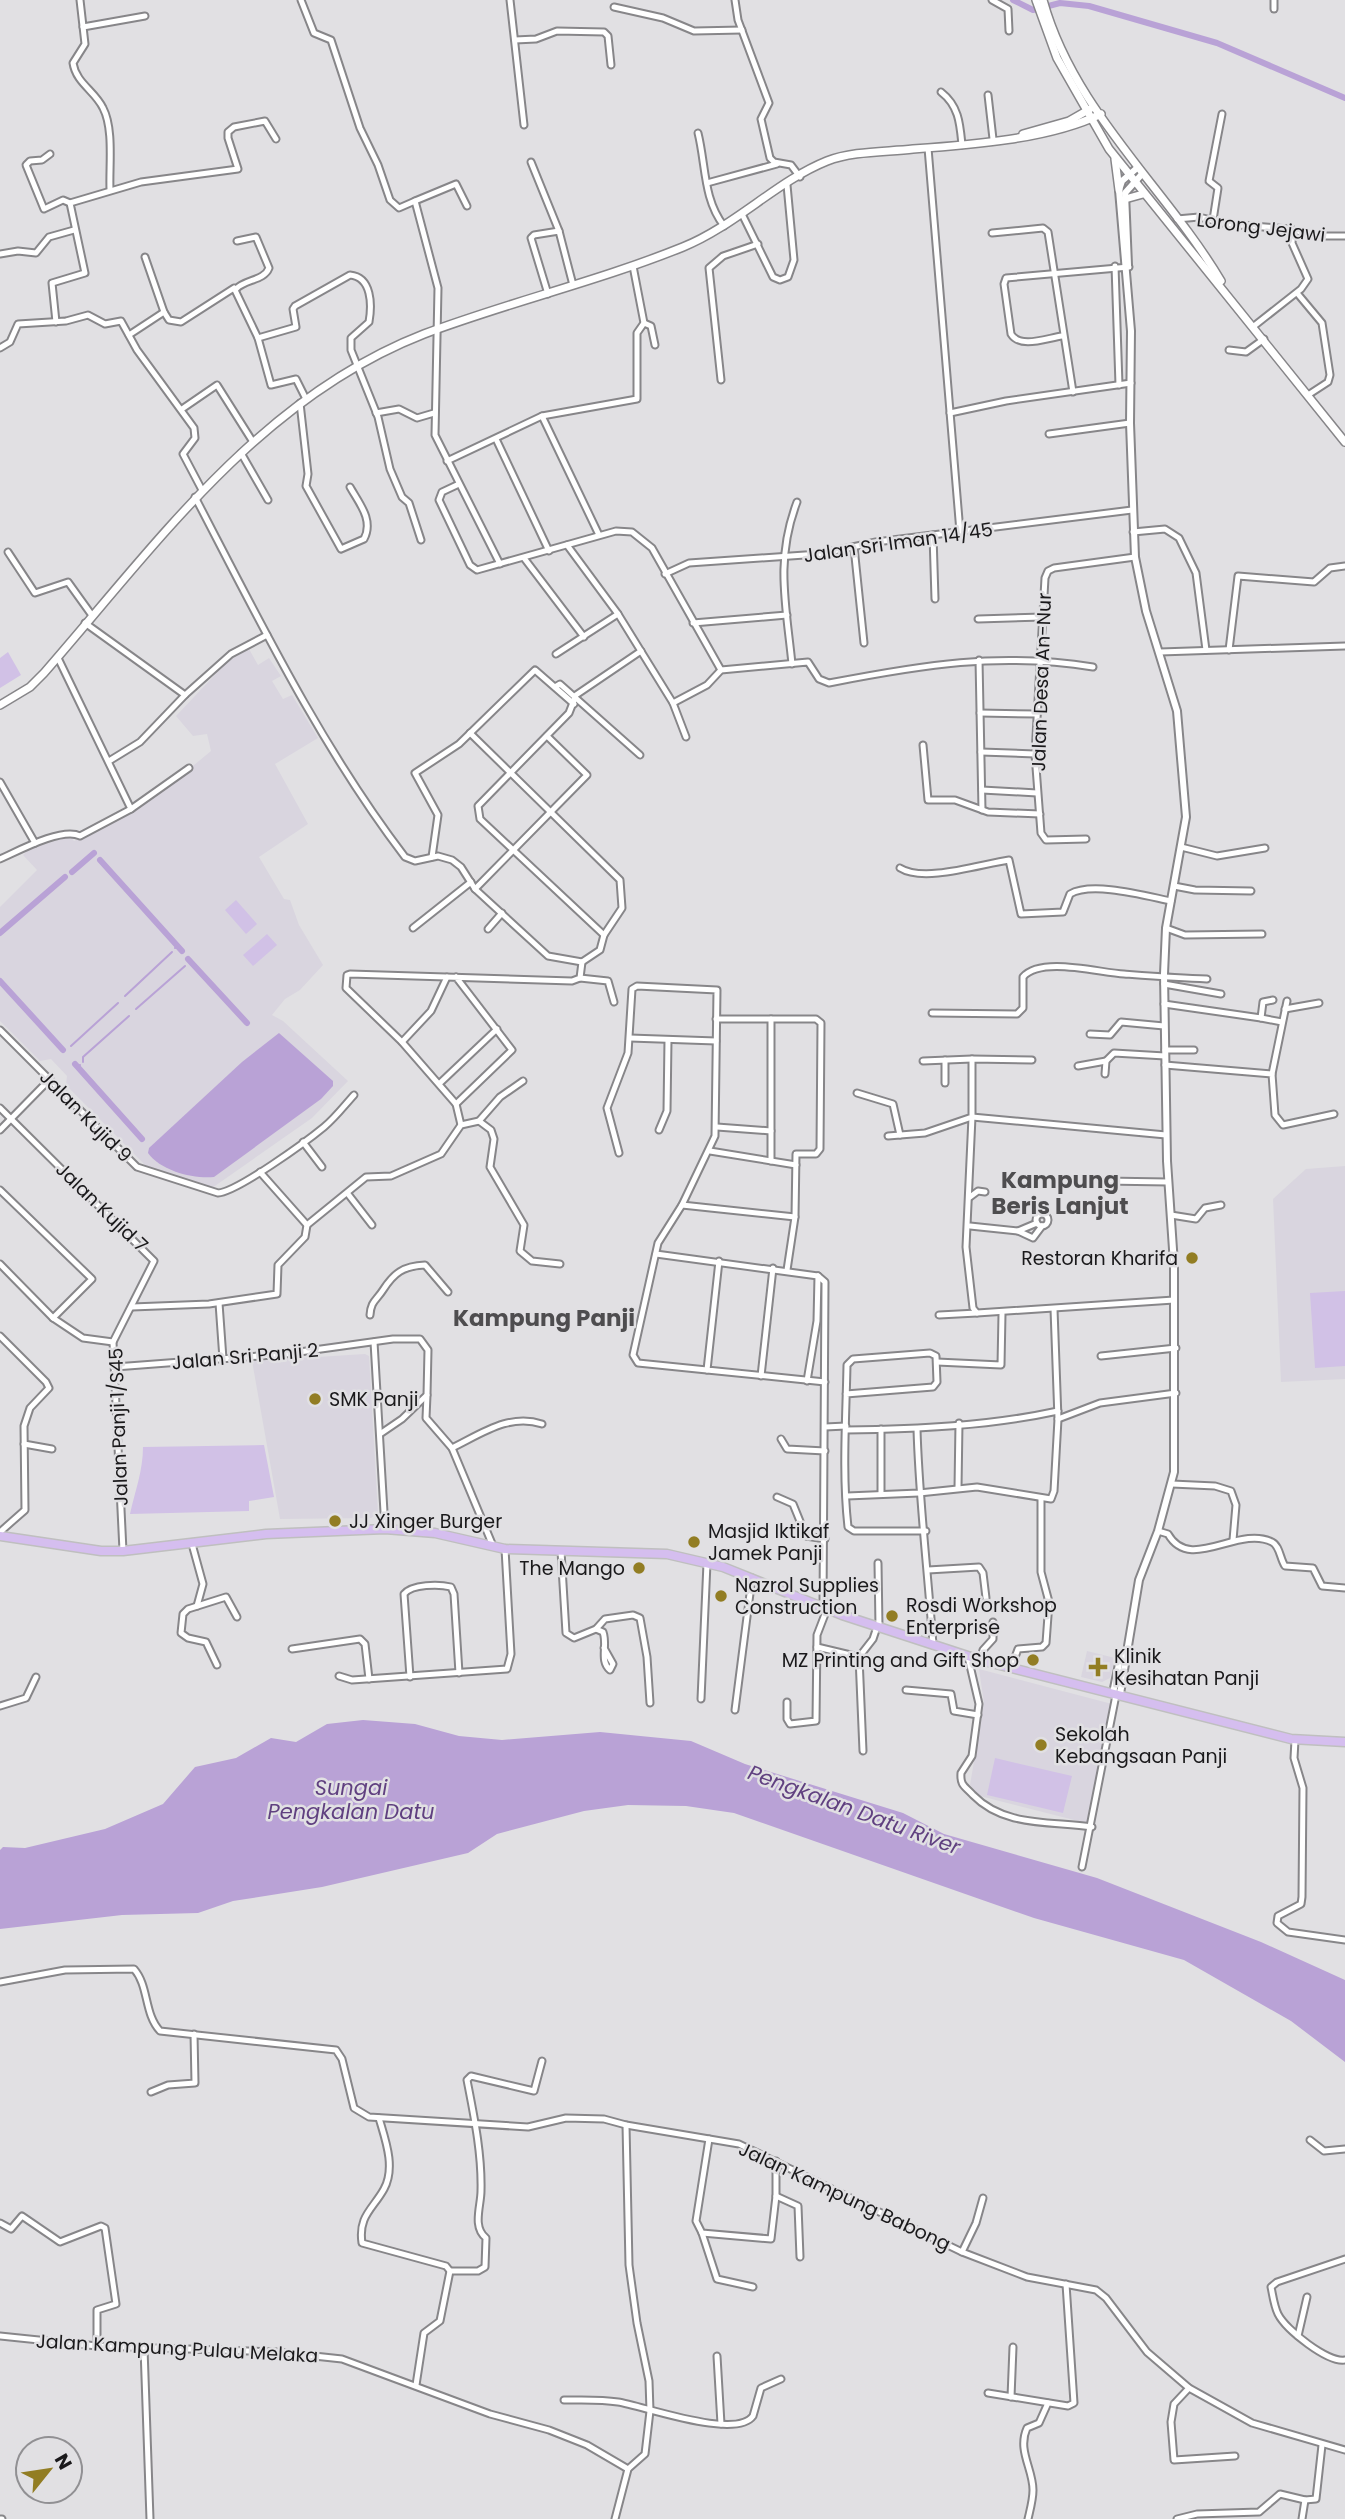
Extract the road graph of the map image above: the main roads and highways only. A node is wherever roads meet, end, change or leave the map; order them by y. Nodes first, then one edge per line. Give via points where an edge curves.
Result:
1 (1036, 0) edge
2 (1043, 0) edge
3 (1044, 21) junction
4 (1095, 105) junction
5 (1087, 110) junction
6 (1101, 114) junction
7 (1092, 119) junction
8 (1019, 136) junction
9 (1115, 157) junction
10 (1119, 190) road end
11 (1143, 194) junction
12 (1125, 200) road end
13 (1231, 297) junction
14 (1345, 442) edge
15 (0, 705) edge
16 (0, 1534) edge
17 (1345, 1742) edge

1 - 3 main road
2 - 3 main road
3 - 4 main road
3 - 5 main road via 1057,58
4 - 5 main road
4 - 6 main road
5 - 7 main road
5 - 8 main road via 1069,121
6 - 7 main road
6 - 13 main road via 1139,171 1203,251
7 - 8 main road
7 - 9 main road
8 - 15 main road via 828,161 685,247 438,330 356,368 303,401 241,453 195,497 58,658 30,687
9 - 10 main road
9 - 11 main road
11 - 12 main road
11 - 13 main road
13 - 14 main road
16 - 17 main road via 123,1551 278,1534 385,1529 435,1533 505,1549 654,1553 708,1563 825,1609 1011,1669 1295,1740

